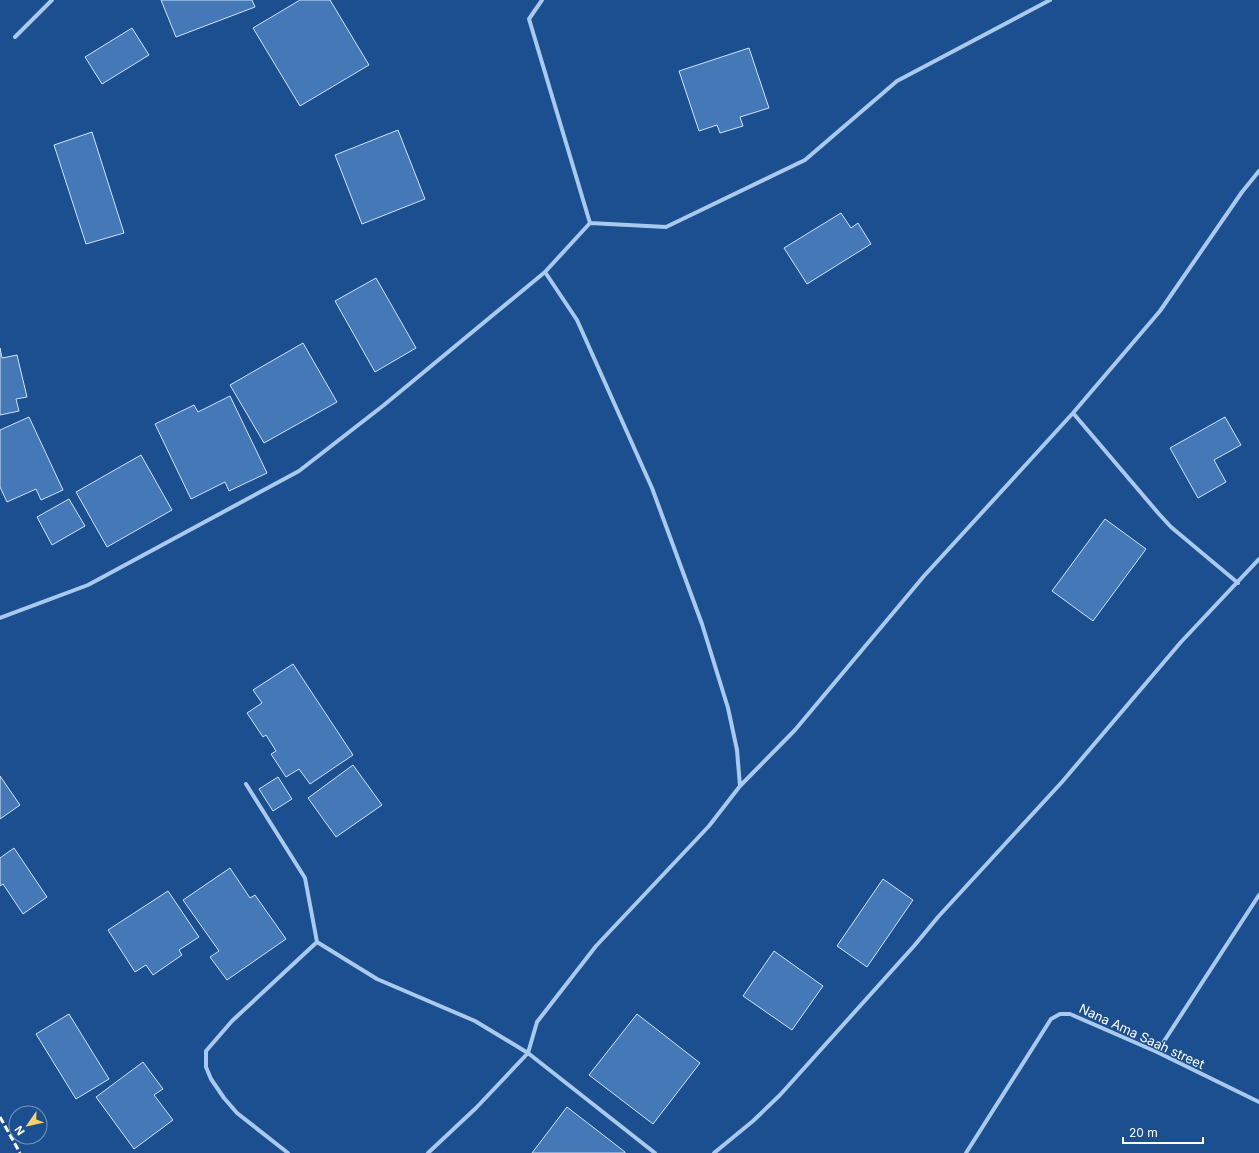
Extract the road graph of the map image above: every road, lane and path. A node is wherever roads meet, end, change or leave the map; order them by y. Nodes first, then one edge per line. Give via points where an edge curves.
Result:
1 (52, 0) edge
2 (542, 0) edge
3 (1050, 0) edge
4 (15, 37) dead end
5 (1259, 171) edge
6 (590, 223) junction
7 (545, 272) junction
8 (1073, 413) junction
9 (1259, 559) edge
10 (1238, 583) junction
11 (0, 618) edge
12 (246, 784) dead end
13 (740, 786) junction
14 (1259, 895) edge
15 (317, 942) junction
16 (1157, 1052) junction
17 (528, 1053) junction
18 (1259, 1102) edge
19 (288, 1153) edge
20 (428, 1153) edge
21 (655, 1153) edge
22 (714, 1153) edge
23 (966, 1153) edge

1 - 4 street
2 - 6 street via 529,19
3 - 6 street via 897,80 805,160 666,227
5 - 8 street via 1160,311
6 - 7 street
7 - 11 street via 384,405 299,471 88,585
7 - 13 street via 577,320 652,488 702,624 728,708 737,750
8 - 10 street via 1159,514
8 - 13 street via 924,576 795,730
9 - 10 street
10 - 22 street via 1180,642 1062,782 780,1095
12 - 15 street via 305,878
13 - 17 street via 708,826 596,946 567,982 537,1022
14 - 16 street
15 - 17 street via 377,979 475,1021
15 - 19 street via 232,1021 206,1051 206,1067 210,1079 224,1098 237,1113
16 - 18 street, Nana Ama Saah street
16 - 23 street, Nana Ama Saah street via 1070,1014 1060,1014 1051,1019
17 - 20 street via 476,1108
17 - 21 street

